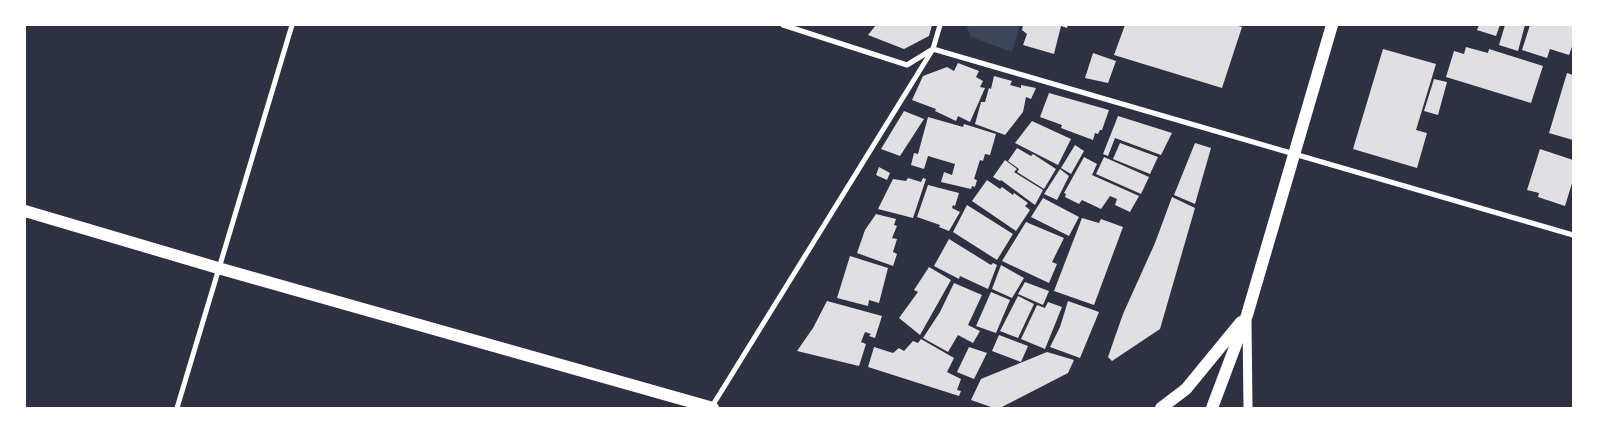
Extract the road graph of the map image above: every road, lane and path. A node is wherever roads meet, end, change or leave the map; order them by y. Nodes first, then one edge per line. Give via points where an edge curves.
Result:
1 (292, 25) edge
2 (783, 25) edge
3 (940, 25) edge
4 (1332, 25) edge
5 (933, 49) junction
6 (1294, 153) junction
7 (25, 212) edge
8 (1573, 235) edge
9 (218, 268) junction
10 (1247, 315) junction
11 (177, 408) edge
12 (712, 408) edge
13 (1161, 408) edge
14 (1212, 408) edge
15 (1248, 408) edge

1 - 9 street
2 - 5 street via 907,65
3 - 5 street
4 - 6 main road
5 - 6 street
5 - 12 street
6 - 8 street
6 - 10 main road
7 - 9 main road
9 - 11 street
9 - 12 main road
10 - 13 main road via 1186,389
10 - 14 main road
10 - 15 street

